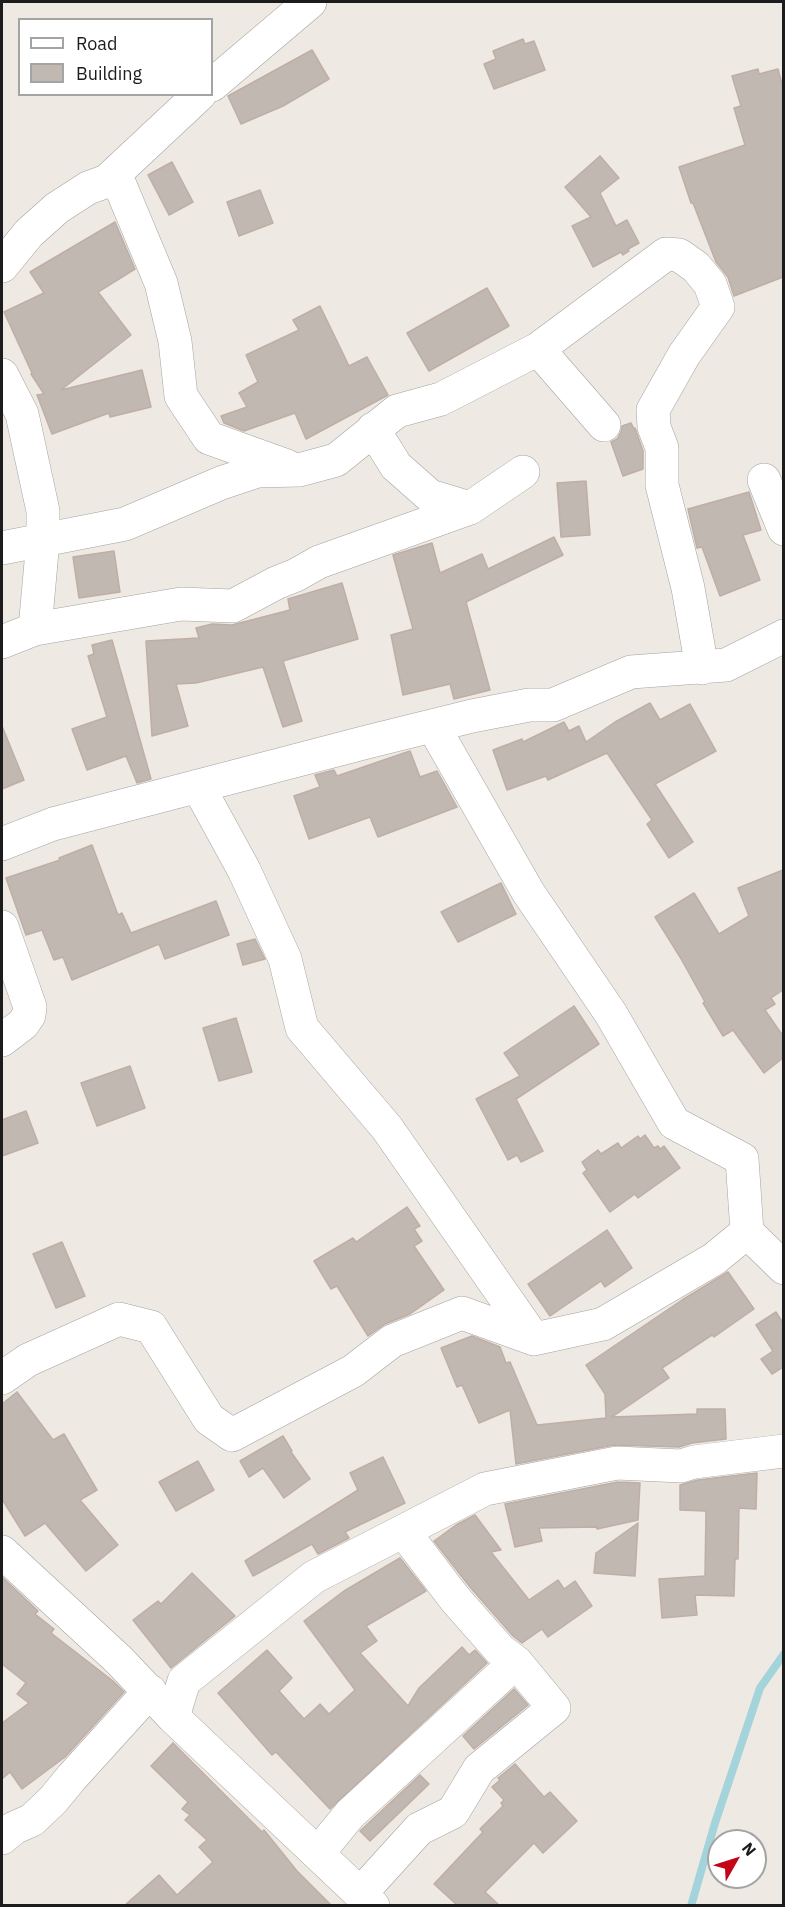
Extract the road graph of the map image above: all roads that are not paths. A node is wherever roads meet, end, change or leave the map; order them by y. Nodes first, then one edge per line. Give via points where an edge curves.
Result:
1 (310, 2) edge
2 (213, 84) edge
3 (198, 96) edge
4 (107, 181) junction
5 (2, 266) edge
6 (538, 349) junction
7 (2, 375) edge
8 (604, 424) dead end
9 (373, 429) junction
10 (299, 470) junction
11 (523, 471) dead end
12 (764, 480) dead end
13 (470, 508) junction
14 (783, 529) edge
15 (43, 540) junction
16 (2, 548) edge
17 (35, 629) junction
18 (783, 636) edge
19 (2, 642) edge
20 (702, 668) junction
21 (433, 726) junction
22 (198, 786) junction
23 (2, 844) edge
24 (2, 927) edge
25 (2, 1040) edge
26 (747, 1232) junction
27 (783, 1268) edge
28 (534, 1339) junction
29 (2, 1378) edge
30 (783, 1451) edge
31 (404, 1532) junction
32 (2, 1552) edge
33 (516, 1662) junction
34 (150, 1692) junction
35 (173, 1717) junction
36 (2, 1838) edge
37 (318, 1852) junction
38 (368, 1902) edge

1 - 2 street
3 - 4 street
4 - 5 street via 57,208 29,233
4 - 10 street via 120,185 161,284 175,341 181,396 209,438
6 - 8 street
6 - 9 street via 441,399 397,411
6 - 20 street via 666,254 679,255 710,284 718,307 684,355 653,410 662,448 662,485 688,588
7 - 15 street via 22,414 43,511
9 - 10 street via 336,460
9 - 13 street via 396,466 430,496
10 - 15 street via 256,471 125,524
11 - 13 street
12 - 14 street
13 - 17 street via 319,562 233,606 181,604
15 - 16 street
15 - 17 street
17 - 19 street
18 - 20 street via 726,665
20 - 21 street via 631,672 553,705 529,705
21 - 22 street
21 - 26 street via 528,892 611,1014 674,1123 742,1159
22 - 23 street via 53,824
22 - 28 street via 244,870 285,959 302,1028 387,1128
24 - 25 street via 30,1007 23,1024
26 - 27 street
26 - 28 street via 714,1259 603,1324
28 - 29 street via 462,1313 392,1341 353,1371 232,1435 209,1419 151,1327 119,1319 27,1359
30 - 31 street via 681,1466 617,1463 485,1489
31 - 33 street via 455,1599 500,1650
31 - 35 street via 315,1577 184,1681
32 - 34 street
33 - 37 street via 350,1814
33 - 38 street via 554,1708 479,1769 453,1812 419,1829
34 - 35 street
34 - 36 street via 53,1800 32,1820
35 - 37 street
37 - 38 street

